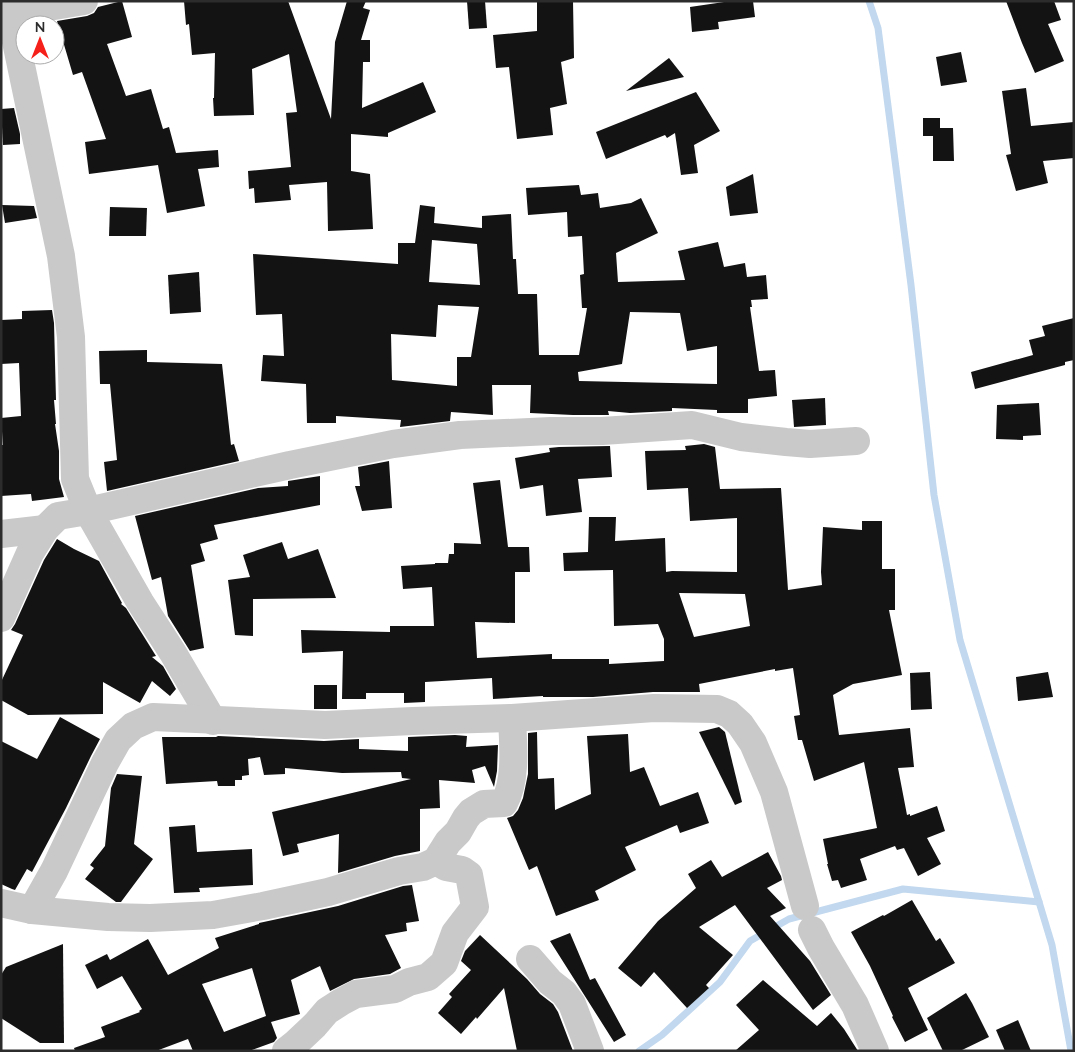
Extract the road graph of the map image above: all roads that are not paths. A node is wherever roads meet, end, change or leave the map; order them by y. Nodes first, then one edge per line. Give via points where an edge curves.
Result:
1 (70, 3) edge
2 (6, 14) edge
3 (856, 441) dead end
4 (88, 511) junction
5 (45, 529) junction
6 (1, 534) edge
7 (1, 618) edge
8 (512, 718) junction
9 (213, 721) junction
10 (436, 861) junction
11 (1, 903) edge
12 (32, 910) junction
13 (530, 959) dead end
14 (286, 1051) edge
15 (590, 1051) edge
16 (875, 1051) edge

1 - 2 street
2 - 4 street via 61,256 71,337 75,479
3 - 4 street via 786,442 741,437 692,425 460,435 384,446
4 - 5 street via 58,516
4 - 9 street
5 - 6 street
5 - 7 street
8 - 9 street via 325,725
8 - 10 street via 509,794 504,803 484,804 471,812
8 - 16 street via 654,708 717,709 740,724 753,743 774,792 808,918 820,948 855,1005
9 - 12 street via 152,717 132,726 118,740
10 - 12 street via 328,892 213,915 108,917
10 - 14 street via 462,870 469,876 475,907 455,933 444,963 428,977 395,989 356,994 341,1002 327,1011
11 - 12 street
13 - 15 street via 572,1004

